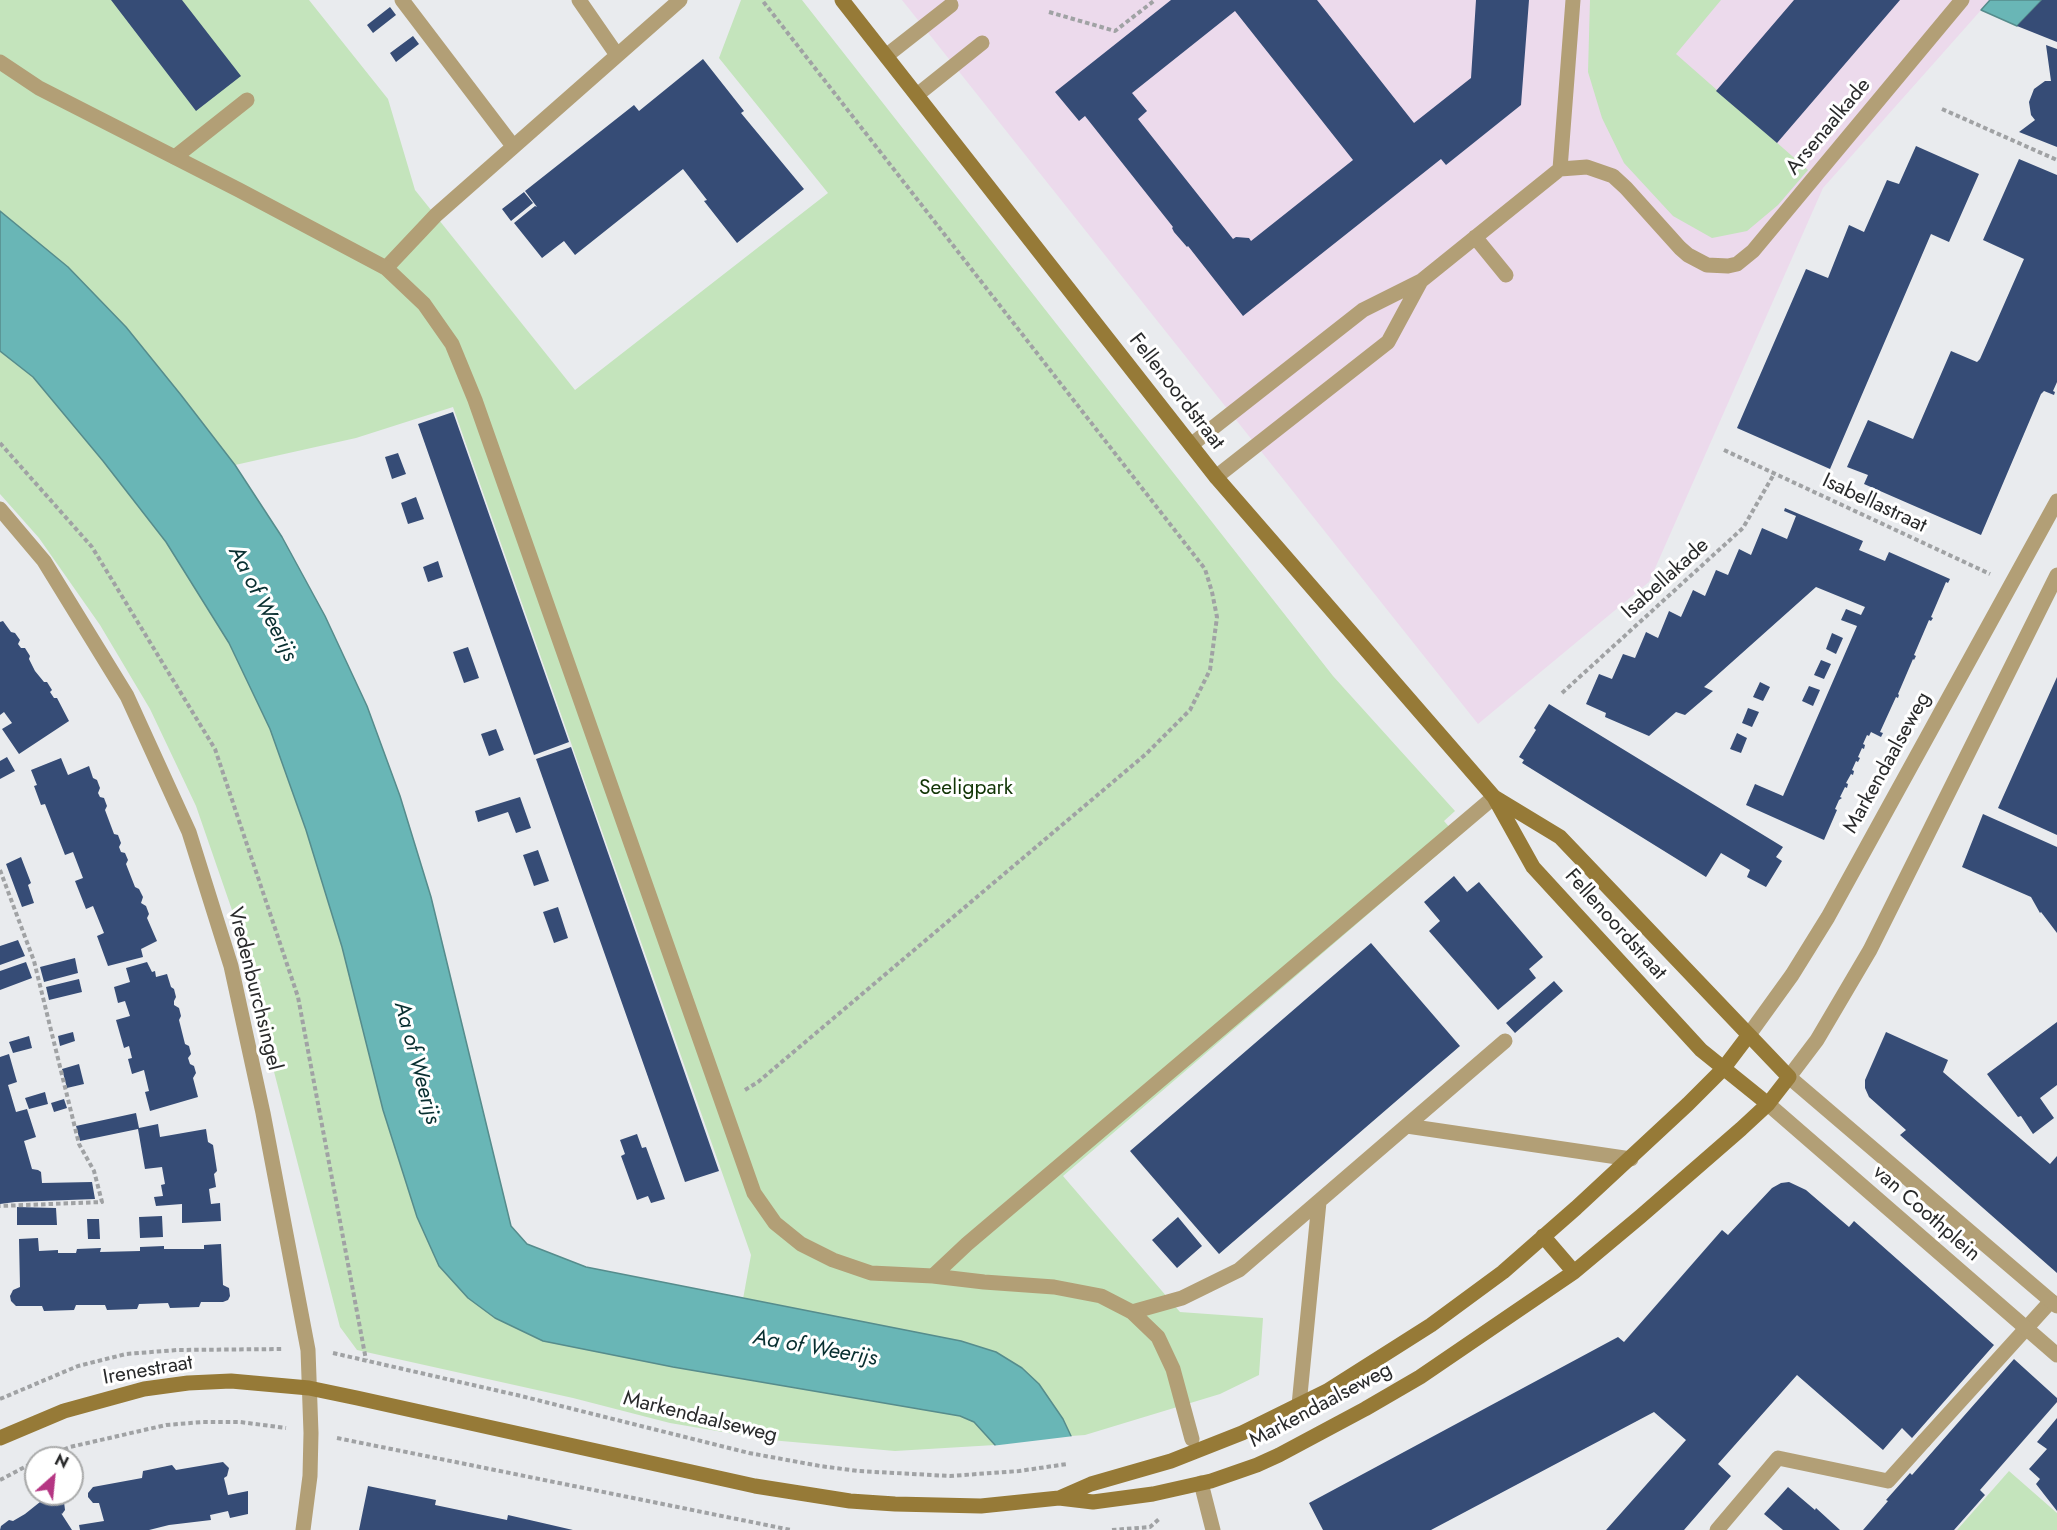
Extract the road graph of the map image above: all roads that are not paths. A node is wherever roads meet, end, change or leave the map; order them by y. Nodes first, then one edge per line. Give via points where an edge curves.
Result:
1 (402, 0) edge
2 (579, 0) edge
3 (680, 0) edge
4 (842, 0) edge
5 (1573, 0) edge
6 (1962, 0) edge
7 (951, 4) dead end
8 (982, 43) dead end
9 (617, 55) junction
10 (886, 56) junction
11 (0, 62) edge
12 (916, 95) junction
13 (247, 100) dead end
14 (513, 146) junction
15 (176, 157) junction
16 (1560, 169) junction
17 (1475, 237) junction
18 (386, 268) junction
19 (1506, 275) dead end
20 (1421, 281) junction
21 (1191, 446) junction
22 (1216, 477) junction
23 (2057, 503) edge
24 (0, 509) edge
25 (2057, 575) edge
26 (1494, 797) junction
27 (1748, 1036) junction
28 (1505, 1041) dead end
29 (1723, 1069) junction
30 (1788, 1077) junction
31 (1767, 1104) junction
32 (1407, 1126) junction
33 (1630, 1159) junction
34 (1319, 1202) junction
35 (1543, 1236) junction
36 (1574, 1272) junction
37 (933, 1276) junction
38 (2054, 1303) edge
39 (1132, 1312) junction
40 (2027, 1329) junction
41 (2057, 1355) edge
42 (309, 1388) junction
43 (1299, 1405) junction
44 (0, 1438) edge
45 (1192, 1439) dead end
46 (1201, 1483) junction
47 (1059, 1498) junction
48 (303, 1530) edge
49 (1213, 1530) edge
50 (1717, 1530) edge

1 - 14 street
2 - 9 street
3 - 9 street
4 - 10 main road, Fellenoordstraat
5 - 16 street
6 - 16 street, Arsenaalkade via 1753,251 1737,264 1718,266 1697,261 1613,176 1587,167
7 - 10 street
8 - 12 street
9 - 14 street
10 - 12 main road, Fellenoordstraat
11 - 15 street via 39,88
12 - 21 main road, Fellenoordstraat
13 - 15 street
14 - 18 street via 436,214
15 - 18 street
16 - 17 street
17 - 19 street
17 - 20 street
18 - 37 street via 424,304 452,344 475,400 754,1193 775,1223 801,1244 833,1260 871,1273
20 - 21 street via 1363,310
20 - 22 street via 1388,342
21 - 22 main road, Fellenoordstraat
22 - 26 main road, Fellenoordstraat
23 - 27 street, Markendaalseweg via 1828,917
24 - 42 street, Vredenburchsingel via 44,561 127,696 189,832 231,966 308,1350
25 - 30 street, Markendaalseweg via 1870,950 1817,1040
26 - 27 main road, Fellenoordstraat via 1560,837
26 - 29 main road, Fellenoordstraat via 1533,867 1701,1050
26 - 37 street
27 - 29 main road, Markendaalseweg
27 - 30 main road
28 - 32 street
29 - 31 main road
29 - 33 main road, Markendaalseweg
30 - 31 main road, Markendaalseweg
30 - 38 street, van Coothplein
31 - 36 main road, Markendaalseweg
31 - 40 street, van Coothplein
32 - 33 street
32 - 34 street
33 - 35 main road, Markendaalseweg
34 - 39 street via 1239,1270 1182,1298
34 - 43 street
35 - 36 main road
35 - 43 main road, Markendaalseweg via 1503,1272 1431,1325
36 - 46 main road, Markendaalseweg via 1365,1409 1257,1465
37 - 39 street via 1066,1289 1101,1296
38 - 40 street
39 - 45 street via 1158,1337 1168,1358
40 - 41 street, van Coothplein
40 - 50 street via 1888,1481 1778,1458
42 - 44 main road, Irenestraat via 231,1381 144,1389 63,1411
42 - 47 main road, Markendaalseweg via 805,1495 895,1504 981,1506
42 - 48 street, Vredenburchsingel via 310,1476
43 - 47 main road, Markendaalseweg via 1171,1461 1091,1484
46 - 47 main road, Markendaalseweg via 1093,1503
46 - 49 street

